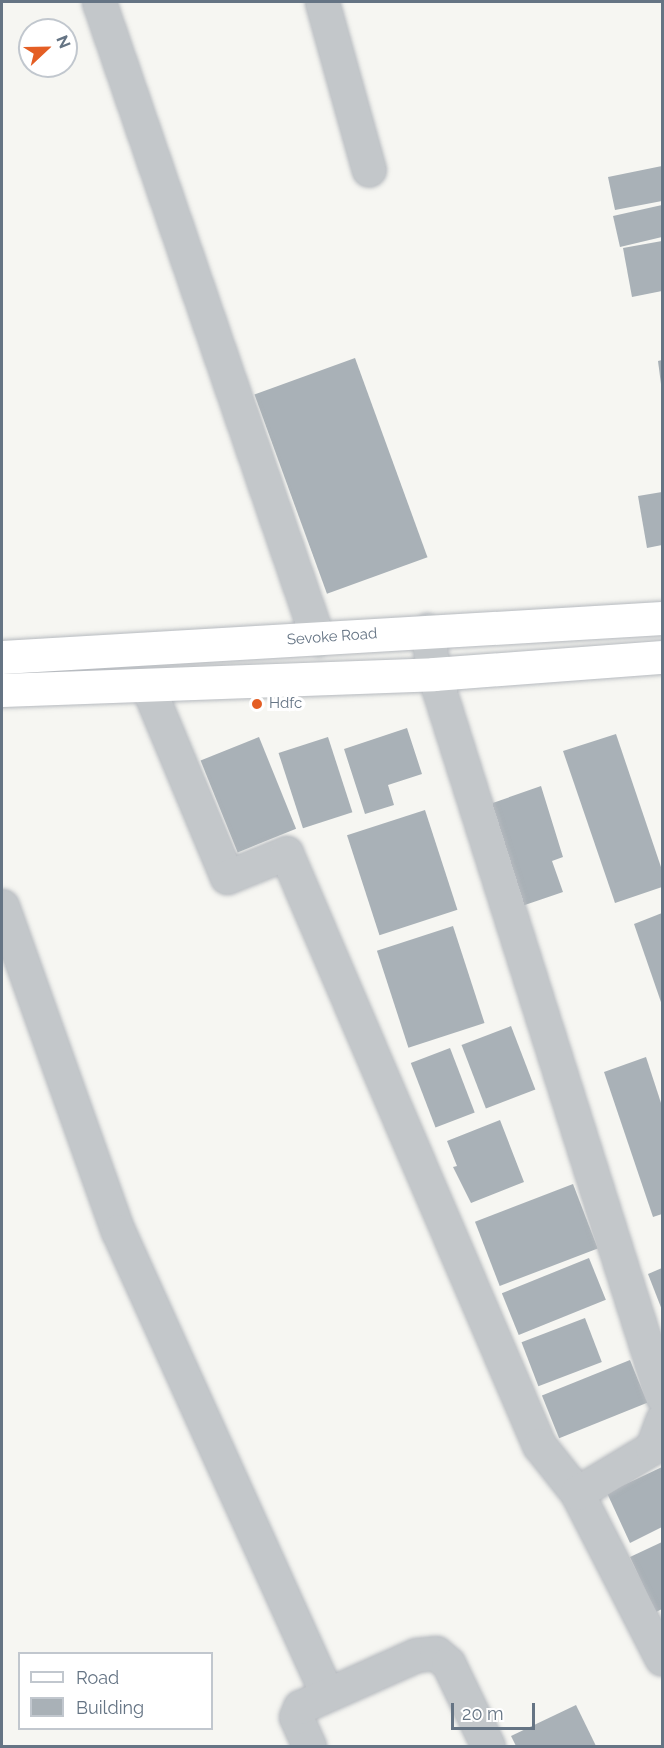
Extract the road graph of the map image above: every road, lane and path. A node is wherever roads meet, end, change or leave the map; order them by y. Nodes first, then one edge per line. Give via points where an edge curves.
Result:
1 (99, 2) edge
2 (322, 2) edge
3 (369, 170) dead end
4 (663, 618) edge
5 (427, 630) junction
6 (318, 639) junction
7 (2, 657) edge
8 (663, 657) edge
9 (434, 674) junction
10 (147, 685) junction
11 (2, 690) edge
12 (2, 906) edge
13 (663, 1396) edge
14 (663, 1420) edge
15 (578, 1493) junction
16 (663, 1659) edge
17 (327, 1694) junction
18 (309, 1746) edge
19 (488, 1746) edge

1 - 6 street
2 - 3 street
4 - 5 main road, Sevoke Road
5 - 6 main road, Sevoke Road
5 - 9 street
6 - 7 main road, Sevoke Road
8 - 9 main road
9 - 10 main road
9 - 13 street
10 - 11 main road
10 - 15 street via 227,877 286,853 538,1445
12 - 17 street via 118,1231
14 - 15 street via 652,1448
15 - 16 street
17 - 18 street via 296,1711
17 - 19 street via 416,1655 436,1653 448,1663

